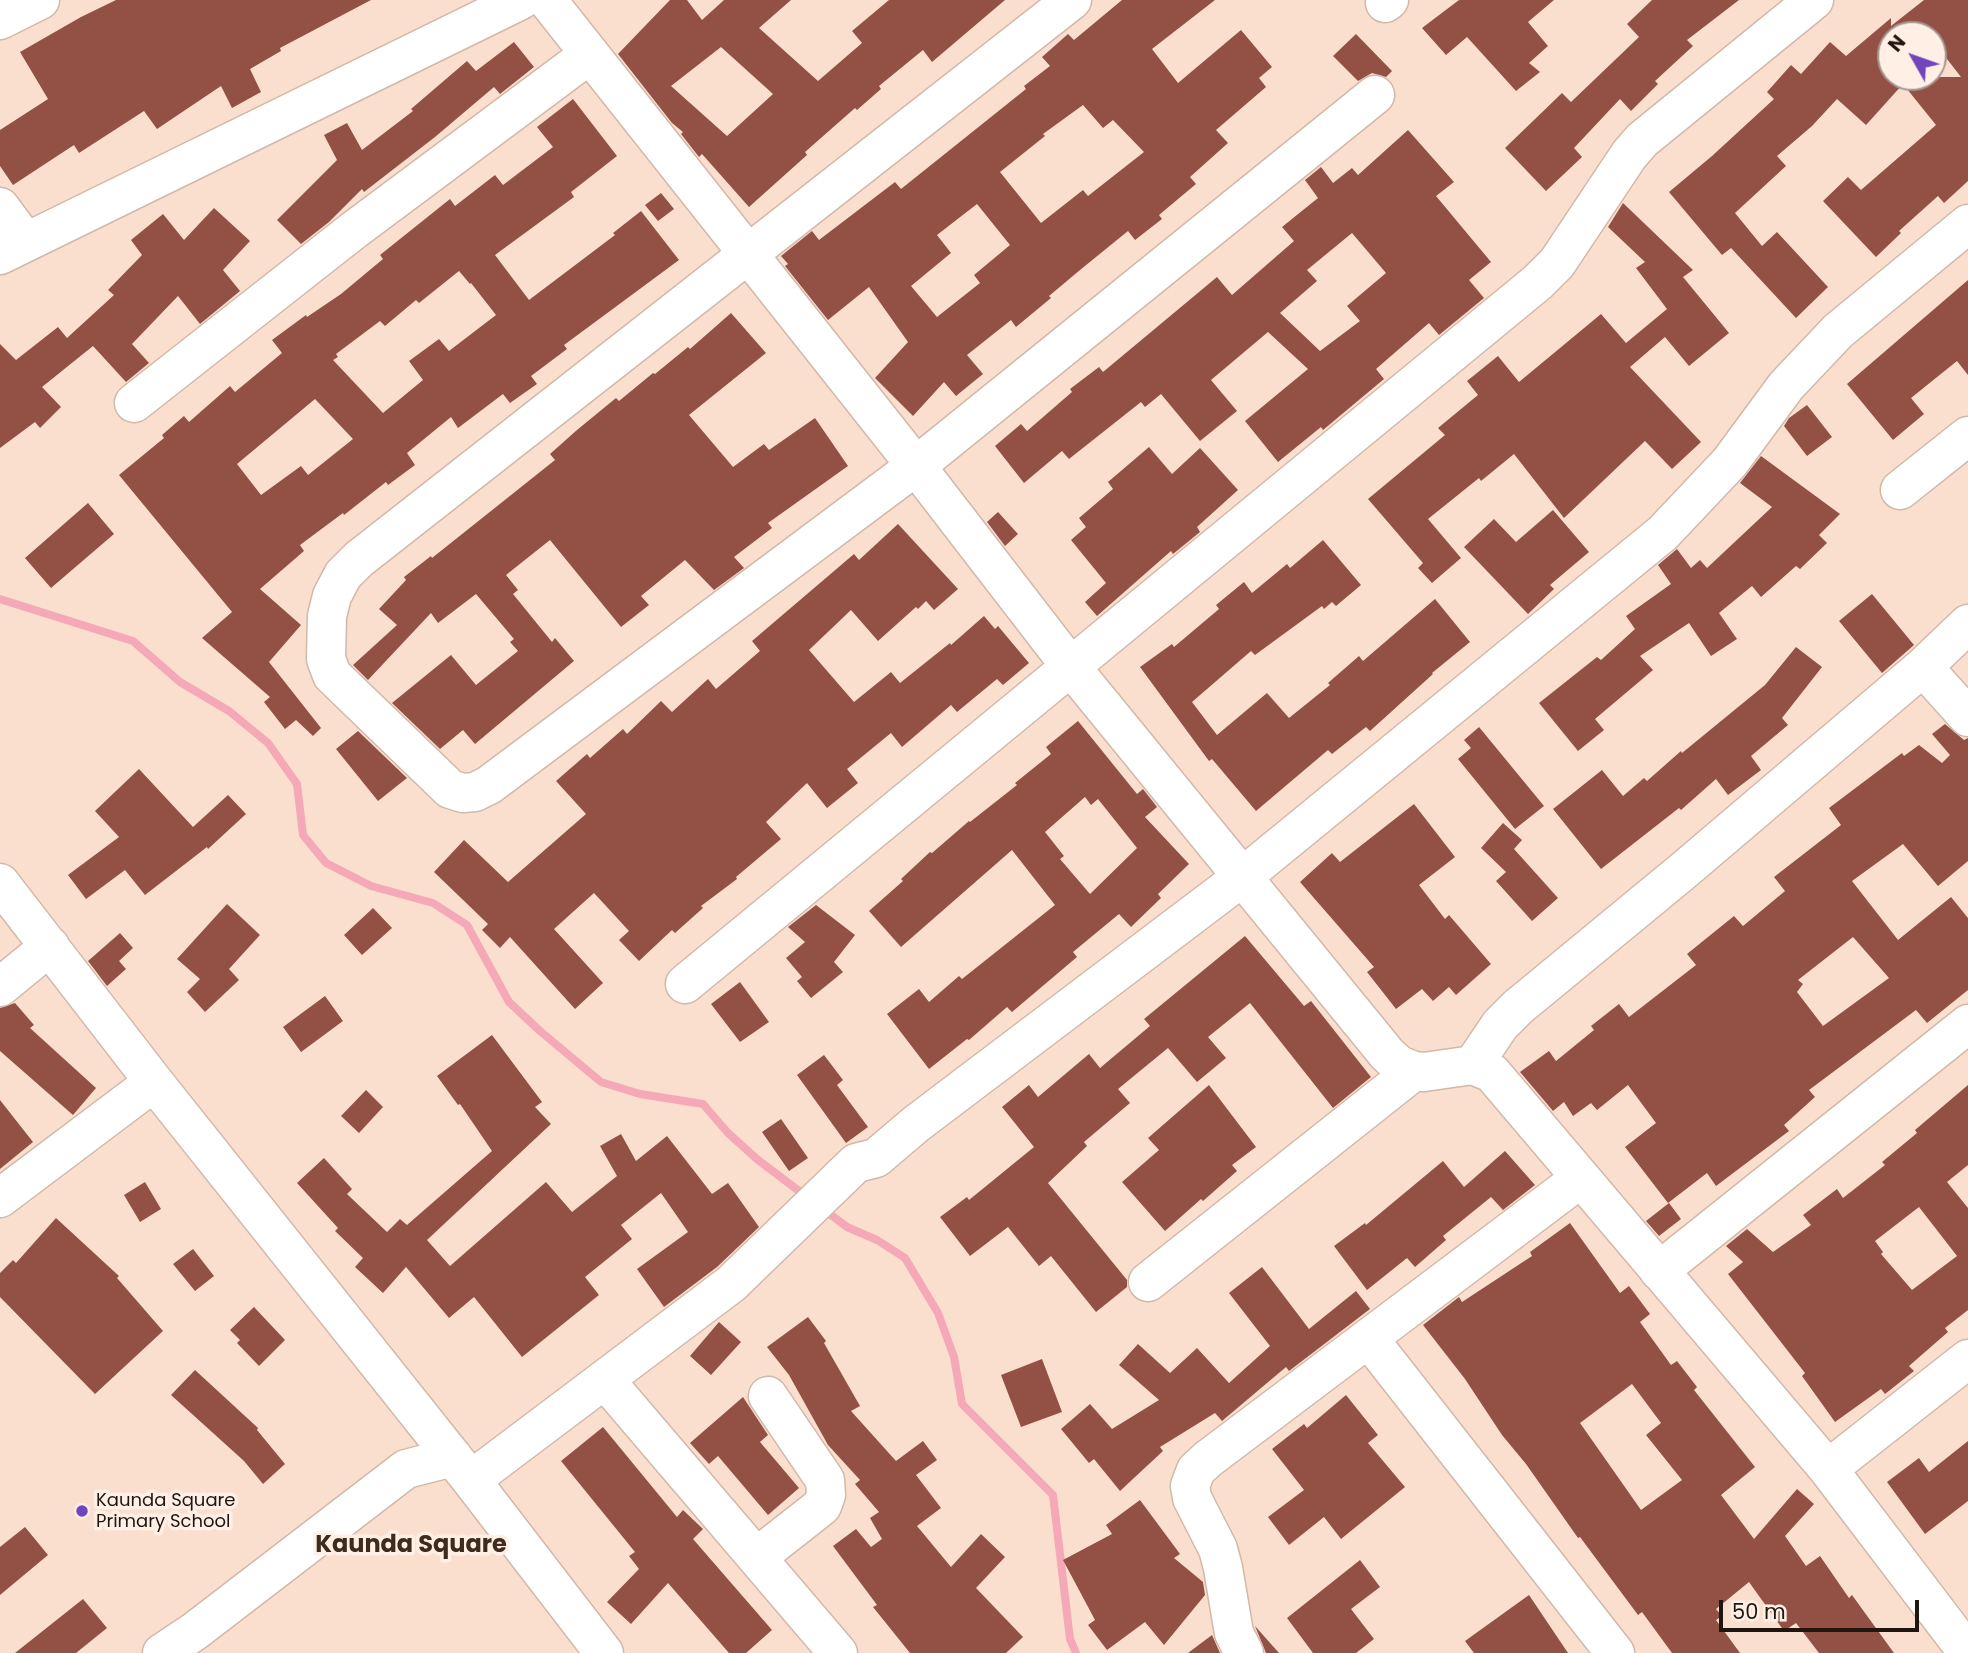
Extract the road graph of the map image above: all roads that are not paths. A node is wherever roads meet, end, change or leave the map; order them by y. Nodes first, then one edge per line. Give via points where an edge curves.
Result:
1 (40, 0) edge
2 (521, 0) edge
3 (547, 0) edge
4 (1072, 0) edge
5 (1814, 0) edge
6 (0, 20) edge
7 (590, 54) junction
8 (1375, 95) dead end
9 (0, 207) edge
10 (1968, 223) edge
11 (13, 249) edge
12 (749, 255) junction
13 (134, 403) dead end
14 (1968, 436) edge
15 (916, 466) junction
16 (1900, 490) dead end
17 (1968, 624) edge
18 (1071, 667) junction
19 (1923, 667) junction
20 (1968, 717) edge
21 (1241, 878) junction
22 (0, 883) edge
23 (50, 946) junction
24 (685, 984) dead end
25 (0, 986) edge
26 (1968, 1024) edge
27 (1473, 1065) junction
28 (1414, 1071) junction
29 (154, 1082) junction
30 (1581, 1178) junction
31 (0, 1198) edge
32 (1659, 1271) junction
33 (1148, 1282) dead end
34 (1369, 1339) junction
35 (1968, 1359) edge
36 (605, 1380) junction
37 (768, 1396) dead end
38 (462, 1469) junction
39 (1828, 1469) junction
40 (757, 1557) junction
41 (162, 1653) edge
42 (604, 1653) edge
43 (838, 1653) edge
44 (1244, 1653) edge
45 (1615, 1653) edge
46 (1968, 1653) edge

1 - 6 street
2 - 11 street
3 - 7 street
4 - 12 street
5 - 18 street via 1642,140 1557,263 1538,282
7 - 12 street
7 - 13 street via 354,230
8 - 15 street
9 - 11 street
10 - 21 street via 1838,331 1786,386 1730,462 1662,533
12 - 15 street
12 - 15 street via 359,559 332,596 327,616 326,659 332,675 450,789 475,792
14 - 16 street
15 - 18 street
17 - 19 street
18 - 21 street
18 - 24 street
19 - 20 street
19 - 27 street via 1518,1007
21 - 28 street via 1387,1054
21 - 36 street via 876,1158 856,1163 731,1284
22 - 23 street
23 - 25 street
23 - 29 street
26 - 32 street
27 - 28 street
27 - 30 street via 1498,1079
28 - 33 street
29 - 31 street
29 - 38 street
30 - 32 street
30 - 34 street
32 - 39 street
34 - 44 street via 1208,1459 1191,1478 1192,1498 1218,1549 1234,1633
34 - 45 street
35 - 39 street
36 - 38 street
36 - 40 street
37 - 40 street via 825,1480 826,1495 822,1506
38 - 41 street via 406,1469
38 - 42 street
39 - 46 street
40 - 43 street

